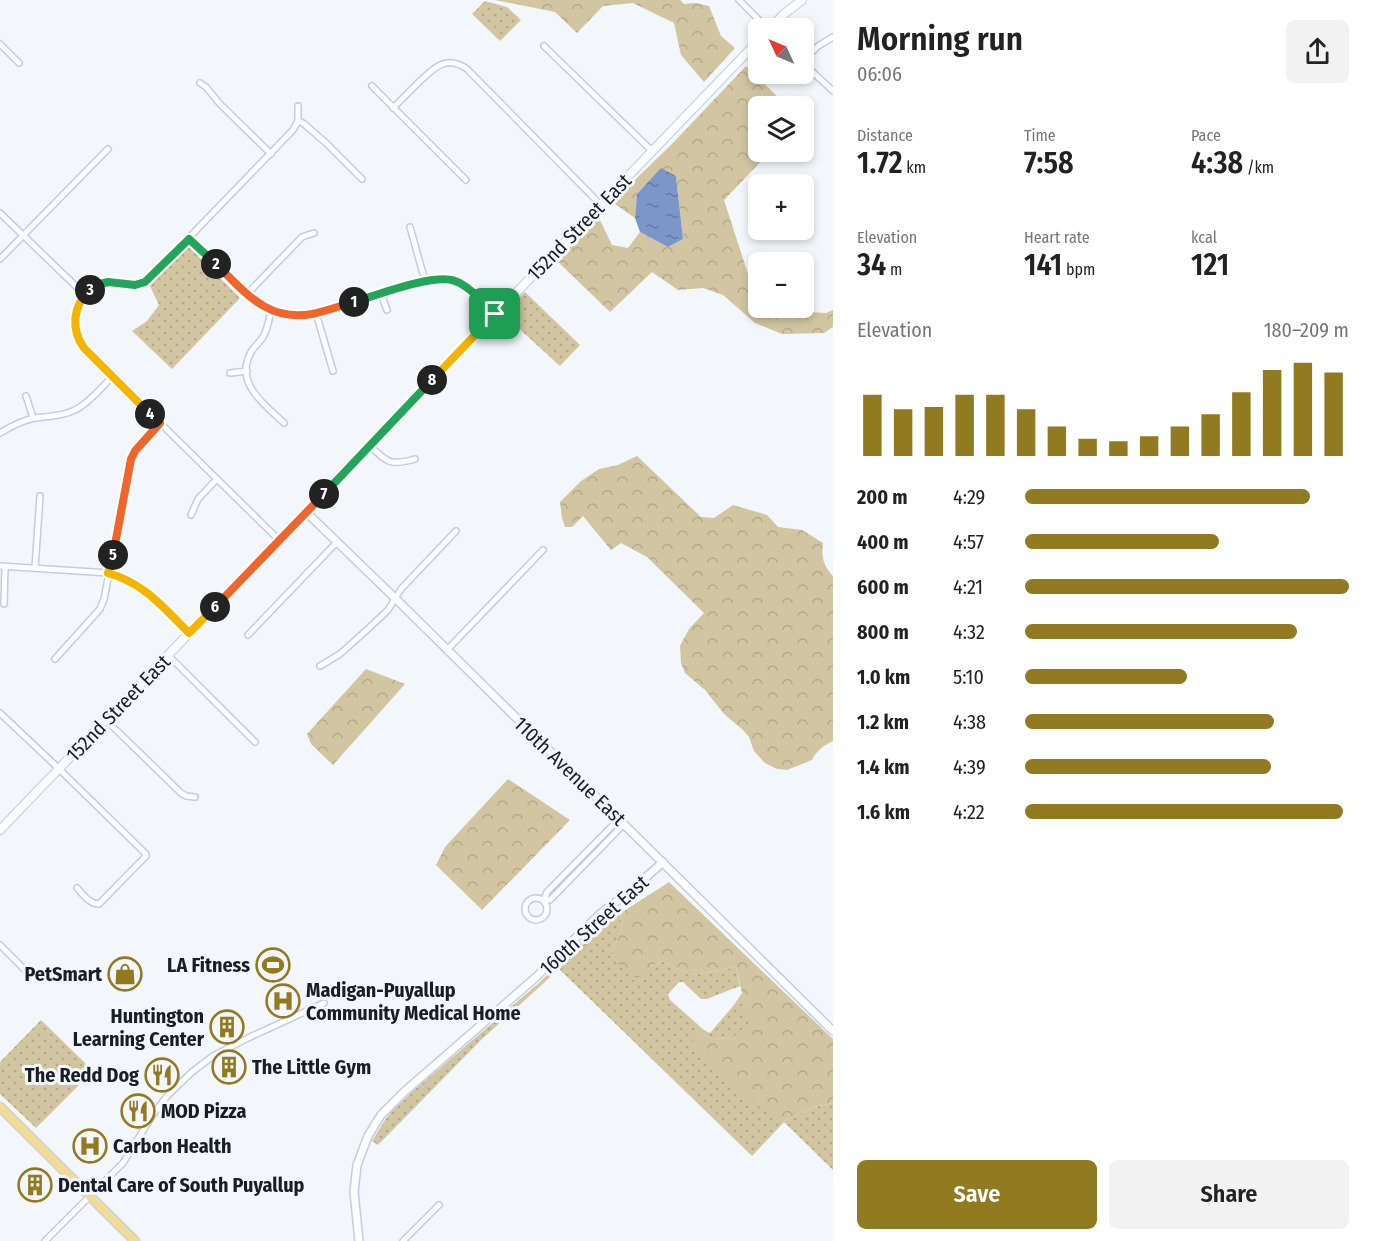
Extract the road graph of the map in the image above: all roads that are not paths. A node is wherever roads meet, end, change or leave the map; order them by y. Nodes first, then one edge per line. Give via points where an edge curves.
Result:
1 (739, 0) edge
2 (802, 0) edge
3 (758, 18) edge
4 (780, 18) edge
5 (833, 37) edge
6 (0, 44) edge
7 (544, 46) dead end
8 (748, 51) edge
9 (814, 51) edge
10 (19, 63) dead end
11 (814, 72) edge
12 (200, 83) dead end
13 (372, 86) dead end
14 (833, 91) edge
15 (298, 106) dead end
16 (393, 108) junction
17 (298, 121) junction
18 (108, 149) dead end
19 (652, 151) junction
20 (271, 154) junction
21 (362, 179) dead end
22 (466, 180) dead end
23 (600, 204) junction
24 (0, 213) edge
25 (410, 227) dead end
26 (314, 233) dead end
27 (23, 235) junction
28 (189, 239) junction
29 (0, 259) edge
30 (425, 281) junction
31 (247, 294) junction
32 (381, 294) junction
33 (85, 295) junction
34 (271, 310) junction
35 (387, 310) dead end
36 (316, 313) junction
37 (495, 314) junction
38 (247, 371) junction
39 (333, 371) dead end
40 (230, 373) dead end
41 (112, 377) junction
42 (26, 396) dead end
43 (33, 418) junction
44 (160, 423) junction
45 (284, 423) dead end
46 (0, 433) edge
47 (370, 446) junction
48 (415, 459) dead end
49 (217, 479) junction
50 (40, 496) dead end
51 (306, 512) junction
52 (191, 515) dead end
53 (456, 531) dead end
54 (279, 540) junction
55 (337, 542) junction
56 (543, 550) dead end
57 (3, 567) edge
58 (35, 568) junction
59 (108, 573) junction
60 (396, 599) junction
61 (4, 604) dead end
62 (189, 633) junction
63 (248, 635) dead end
64 (447, 650) junction
65 (169, 656) junction
66 (55, 659) dead end
67 (320, 666) dead end
68 (0, 713) edge
69 (106, 720) junction
70 (255, 741) dead end
71 (59, 769) junction
72 (195, 797) dead end
73 (621, 821) junction
74 (0, 830) edge
75 (663, 862) junction
76 (77, 888) dead end
77 (544, 900) junction
78 (0, 945) edge
79 (29, 974) dead end
80 (324, 1003) dead end
81 (833, 1031) edge
82 (0, 1107) edge
83 (89, 1197) junction
84 (439, 1206) dead end
85 (45, 1241) edge
86 (135, 1241) edge
87 (359, 1241) edge
88 (403, 1241) edge

1 - 3 street
2 - 4 main road
5 - 9 street
6 - 10 street
7 - 19 street
8 - 19 main road, 152nd Street East
11 - 14 street
12 - 20 street
13 - 16 street
15 - 17 street
16 - 22 street
16 - 23 street via 432,69 451,63 459,65
17 - 20 street
17 - 21 street
18 - 27 street
19 - 23 main road, 152nd Street East
20 - 28 street
23 - 37 main road, 152nd Street East
24 - 27 street
25 - 30 street
26 - 31 street via 302,237
27 - 29 street
27 - 33 street
28 - 31 street
28 - 33 street via 145,282 101,283
30 - 32 street
30 - 37 street via 456,282
31 - 34 street
32 - 35 street
32 - 36 street
33 - 41 street via 76,314 78,337
34 - 36 street via 295,315
34 - 38 street via 266,332 248,359
36 - 39 street
37 - 47 main road, 152nd Street East
38 - 40 street
38 - 45 street via 254,394
41 - 43 street via 75,410
41 - 44 street
42 - 43 street
43 - 46 street
44 - 49 street
44 - 59 street via 131,459
47 - 48 street via 392,463
47 - 51 main road, 152nd Street East
49 - 52 street via 198,499
49 - 54 street
50 - 58 street
51 - 54 main road, 152nd Street East
51 - 55 street, 110th Avenue East
53 - 60 street
54 - 62 main road, 152nd Street East
55 - 60 street, 110th Avenue East
55 - 63 street
56 - 64 street
57 - 58 street
57 - 61 street
58 - 59 street
59 - 62 street via 138,585
59 - 66 street via 100,609
60 - 64 street, 110th Avenue East
60 - 67 street via 354,643
62 - 65 main road, 152nd Street East
64 - 73 street, 110th Avenue East
65 - 69 main road, 152nd Street East
65 - 70 street
68 - 71 street
69 - 71 main road, 152nd Street East
69 - 72 street via 182,793
71 - 74 main road, 152nd Street East
71 - 76 street via 146,856 99,904 90,902
73 - 75 street, 110th Avenue East
73 - 77 street via 550,900
75 - 81 street, 110th Avenue East
75 - 87 street, 160th Street East via 600,914 536,978 381,1115 357,1165 354,1192
77 - 77 street via 537,897 527,902 525,909 530,918 544,917 548,910
78 - 79 street
80 - 83 street via 213,1056 192,1072 154,1113 123,1163
82 - 83 main road
83 - 85 street
83 - 86 main road
84 - 88 street

